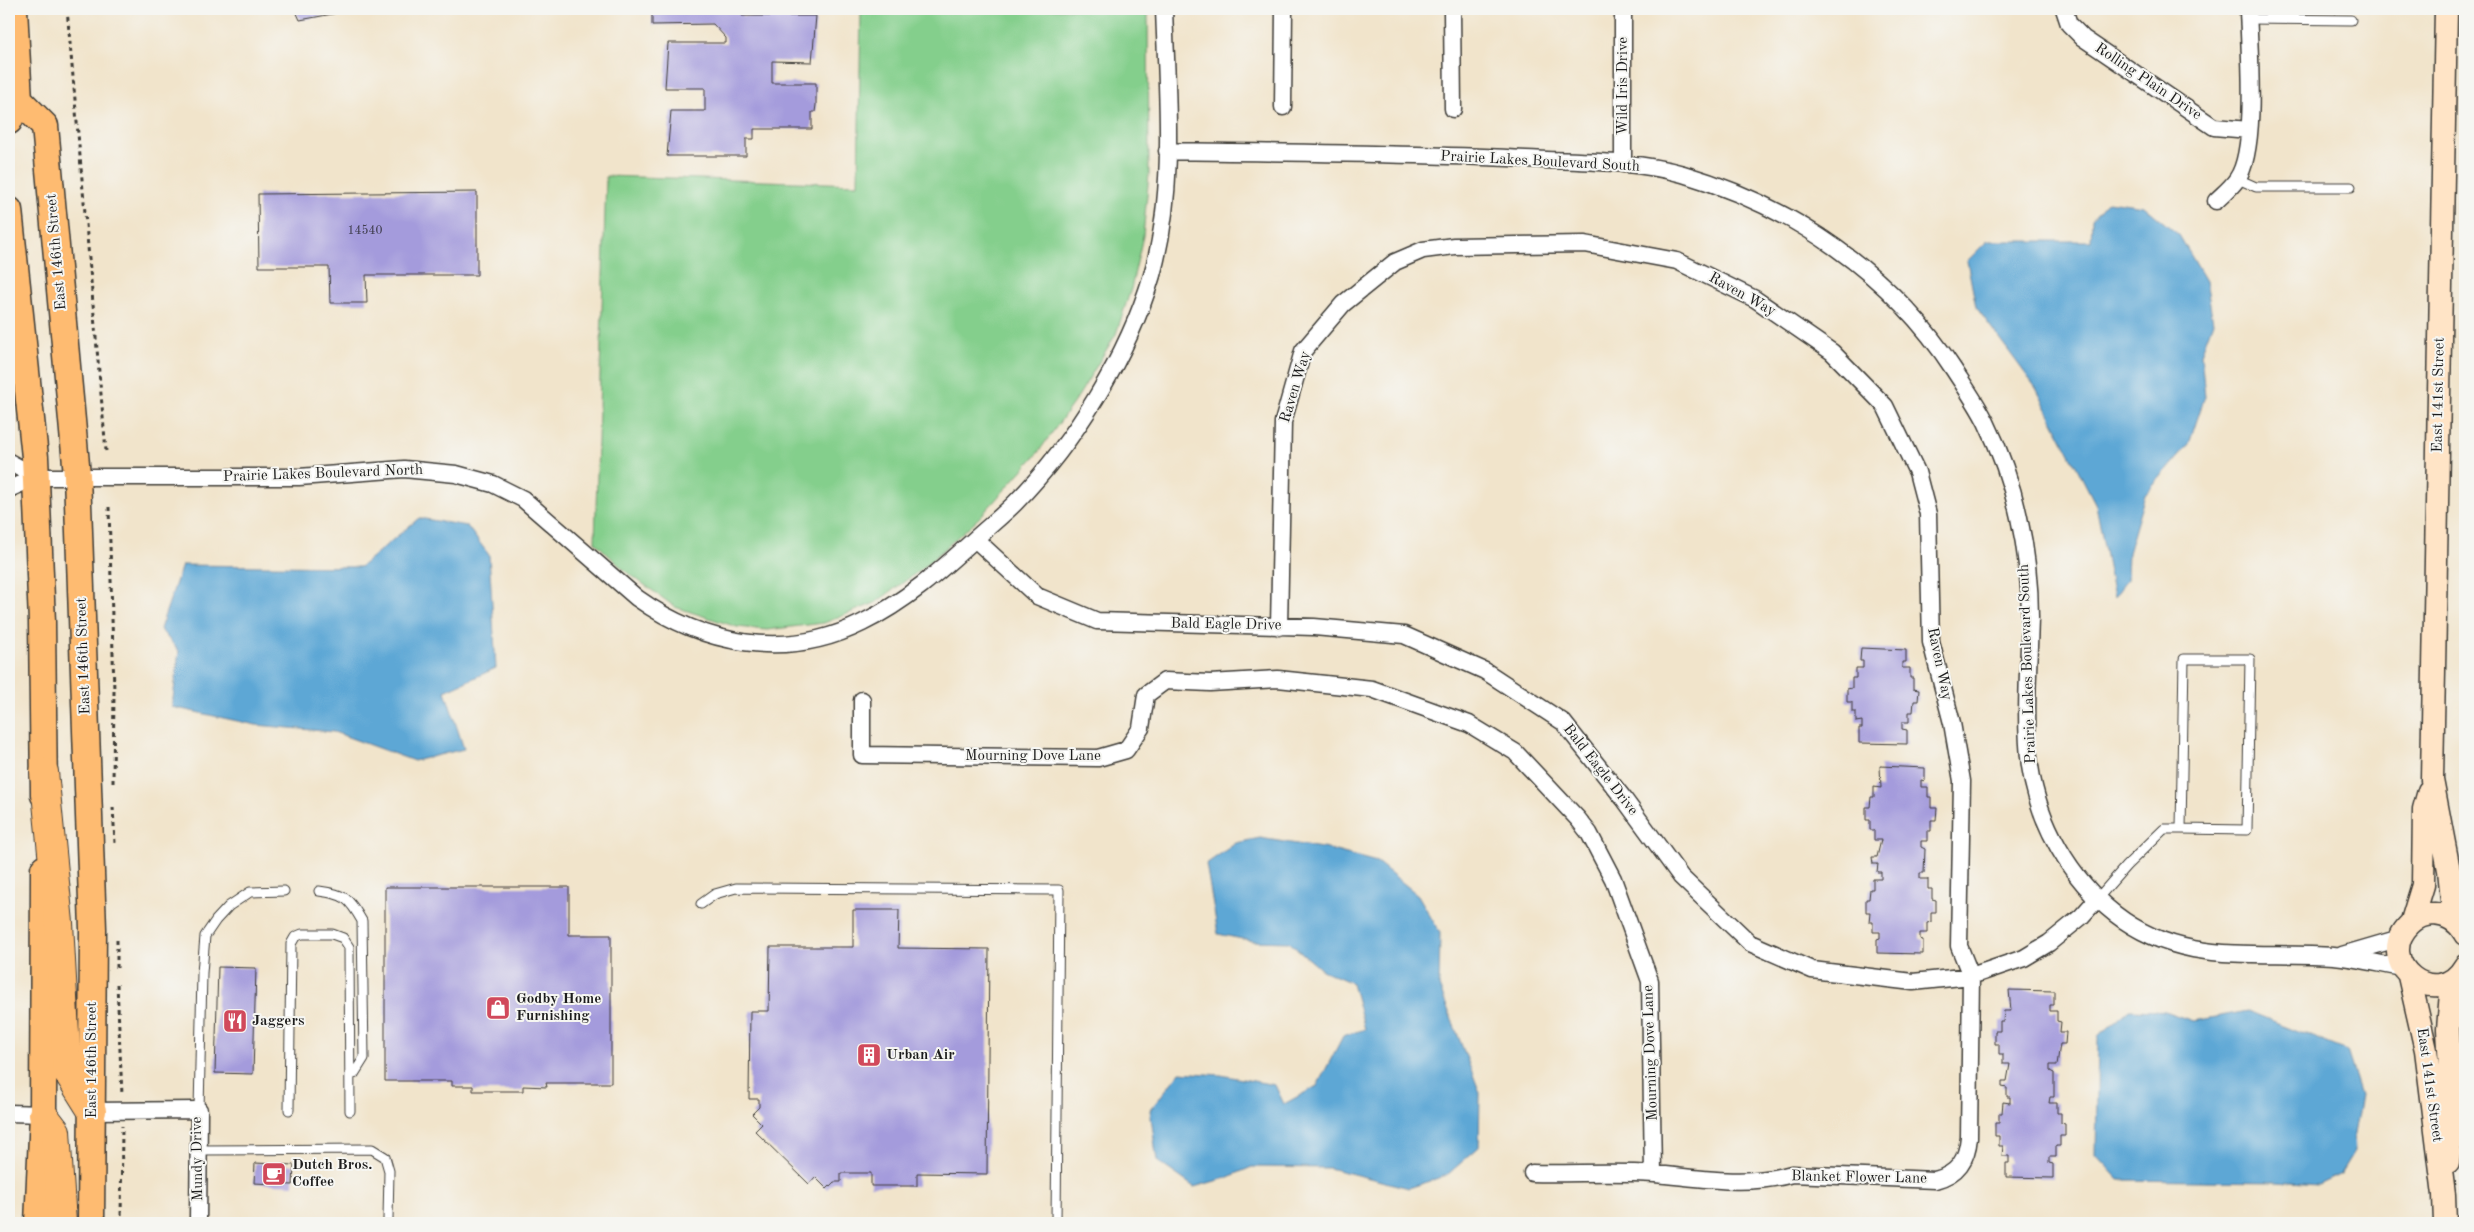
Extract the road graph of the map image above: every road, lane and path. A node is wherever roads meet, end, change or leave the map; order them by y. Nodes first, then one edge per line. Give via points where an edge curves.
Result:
1 (14, 9) edge
2 (67, 9) edge
3 (1164, 9) edge
4 (1284, 9) edge
5 (1452, 9) edge
6 (1623, 9) edge
7 (2064, 9) edge
8 (2446, 9) edge
9 (2249, 14) edge
10 (2351, 20) dead end
11 (1283, 107) dead end
12 (14, 110) edge
13 (1453, 110) dead end
14 (2249, 130) junction
15 (1168, 151) junction
16 (1623, 164) junction
17 (2238, 179) junction
18 (2351, 187) dead end
19 (2216, 201) dead end
20 (9, 210) edge
21 (106, 451) dead end
22 (9, 462) edge
23 (77, 476) junction
24 (36, 477) junction
25 (9, 490) edge
26 (109, 507) dead end
27 (975, 539) junction
28 (1279, 627) junction
29 (862, 700) dead end
30 (44, 772) junction
31 (2432, 780) junction
32 (112, 788) dead end
33 (113, 798) dead end
34 (2181, 829) junction
35 (114, 851) dead end
36 (284, 891) dead end
37 (319, 891) dead end
38 (2097, 899) junction
39 (701, 904) dead end
40 (2462, 928) edge
41 (2406, 930) junction
42 (117, 934) dead end
43 (2337, 956) junction
44 (117, 972) dead end
45 (2406, 972) junction
46 (2461, 973) edge
47 (1971, 976) junction
48 (117, 978) dead end
49 (350, 1075) junction
50 (199, 1110) junction
51 (288, 1110) dead end
52 (92, 1111) junction
53 (122, 1111) junction
54 (350, 1111) dead end
55 (9, 1113) edge
56 (42, 1114) junction
57 (199, 1150) junction
58 (1532, 1174) dead end
59 (1653, 1174) junction
60 (2444, 1195) junction
61 (388, 1219) dead end
62 (38, 1223) edge
63 (62, 1223) edge
64 (91, 1223) edge
65 (121, 1223) edge
66 (198, 1223) edge
67 (1056, 1223) edge
68 (2445, 1223) edge

1 - 12 main road, East 146th Street
2 - 21 path
3 - 15 street, Prairie Lakes Boulevard North
4 - 11 street
5 - 13 street
6 - 16 street, Wild Iris Drive
7 - 14 street, Rolling Plain Drive via 2069,24 2083,38 2214,127
8 - 31 street, East 141st Street
9 - 10 lane
9 - 14 street
12 - 23 main road, East 146th Street via 45,126
14 - 17 street via 2245,160
15 - 16 street, Prairie Lakes Boulevard South via 1479,157
15 - 27 street, Prairie Lakes Boulevard North via 1160,242 1124,348 1105,383 1055,456 1014,503
16 - 38 street, Prairie Lakes Boulevard South via 1679,173 1704,181 1801,224 1887,290 1917,320 1967,389 1985,420 2012,490 2026,557 2030,599 2030,766 2039,803 2065,859
17 - 18 lane via 2256,187
17 - 19 street
20 - 24 main road
22 - 24 street
23 - 24 street, Prairie Lakes Boulevard North
23 - 27 street, Prairie Lakes Boulevard North via 299,477 404,469 456,474 493,484 523,499 656,612 705,634 750,643 799,642 825,637 863,623 905,598
23 - 52 main road, East 146th Street via 93,929
24 - 25 street
24 - 30 main road
26 - 32 path via 114,691
27 - 28 street, Bald Eagle Drive via 1037,596 1097,621
28 - 47 street, Bald Eagle Drive via 1404,635 1484,671 1563,722 1681,877 1750,943 1812,970 1913,982
28 - 47 street, Raven Way via 1283,422 1303,351 1343,304 1395,262 1423,250 1454,246 1585,244 1677,260 1755,299 1832,352 1884,406 1917,472 1928,514 1932,642 1962,781 1959,946
29 - 59 street, Mourning Dove Lane via 862,755 1098,758 1126,750 1141,728 1146,694 1165,681 1210,683 1278,679 1372,689 1476,729 1515,752 1589,833 1613,879 1650,981
30 - 52 highway via 59,923 67,1071
30 - 56 main road
31 - 40 street, East 141st Street
31 - 41 street, East 141st Street via 2424,808 2423,885
33 - 35 path
34 - 34 lane via 2184,659 2250,659 2246,830
34 - 38 lane via 2164,829
36 - 50 lane via 250,892 229,906 205,936
37 - 49 lane via 342,894 362,921 364,1058
38 - 43 street, Prairie Lakes Boulevard South via 2118,917 2174,947 2206,953
38 - 47 street, Bald Eagle Drive via 2049,943 2024,958
39 - 67 lane via 715,894 736,888 1059,890
40 - 41 street via 2443,915 2432,914
41 - 43 street, Prairie Lakes Boulevard South
41 - 45 street, East 141st Street via 2398,948
42 - 44 path
43 - 45 street, Prairie Lakes Boulevard South
45 - 46 street via 2419,983 2430,986 2441,985
45 - 60 street, East 141st Street via 2426,1050
46 - 60 street, East 141st Street via 2448,1029 2453,1123
47 - 59 street, Blanket Flower Lane via 1968,1150 1960,1166 1947,1177 1935,1180 1792,1174 1774,1179 1724,1181
48 - 53 path
49 - 51 lane via 348,947 342,938 332,934 302,934 291,944
49 - 54 lane
50 - 53 street, Mundy Drive
50 - 57 street, Mundy Drive
52 - 53 street, Mundy Drive
52 - 64 main road, East 146th Street
53 - 65 path
55 - 56 street
56 - 62 main road
56 - 63 highway via 56,1131
57 - 61 lane via 372,1149 386,1157 390,1171
57 - 66 street, Mundy Drive
58 - 59 street, Blanket Flower Lane
60 - 68 street, East 141st Street

